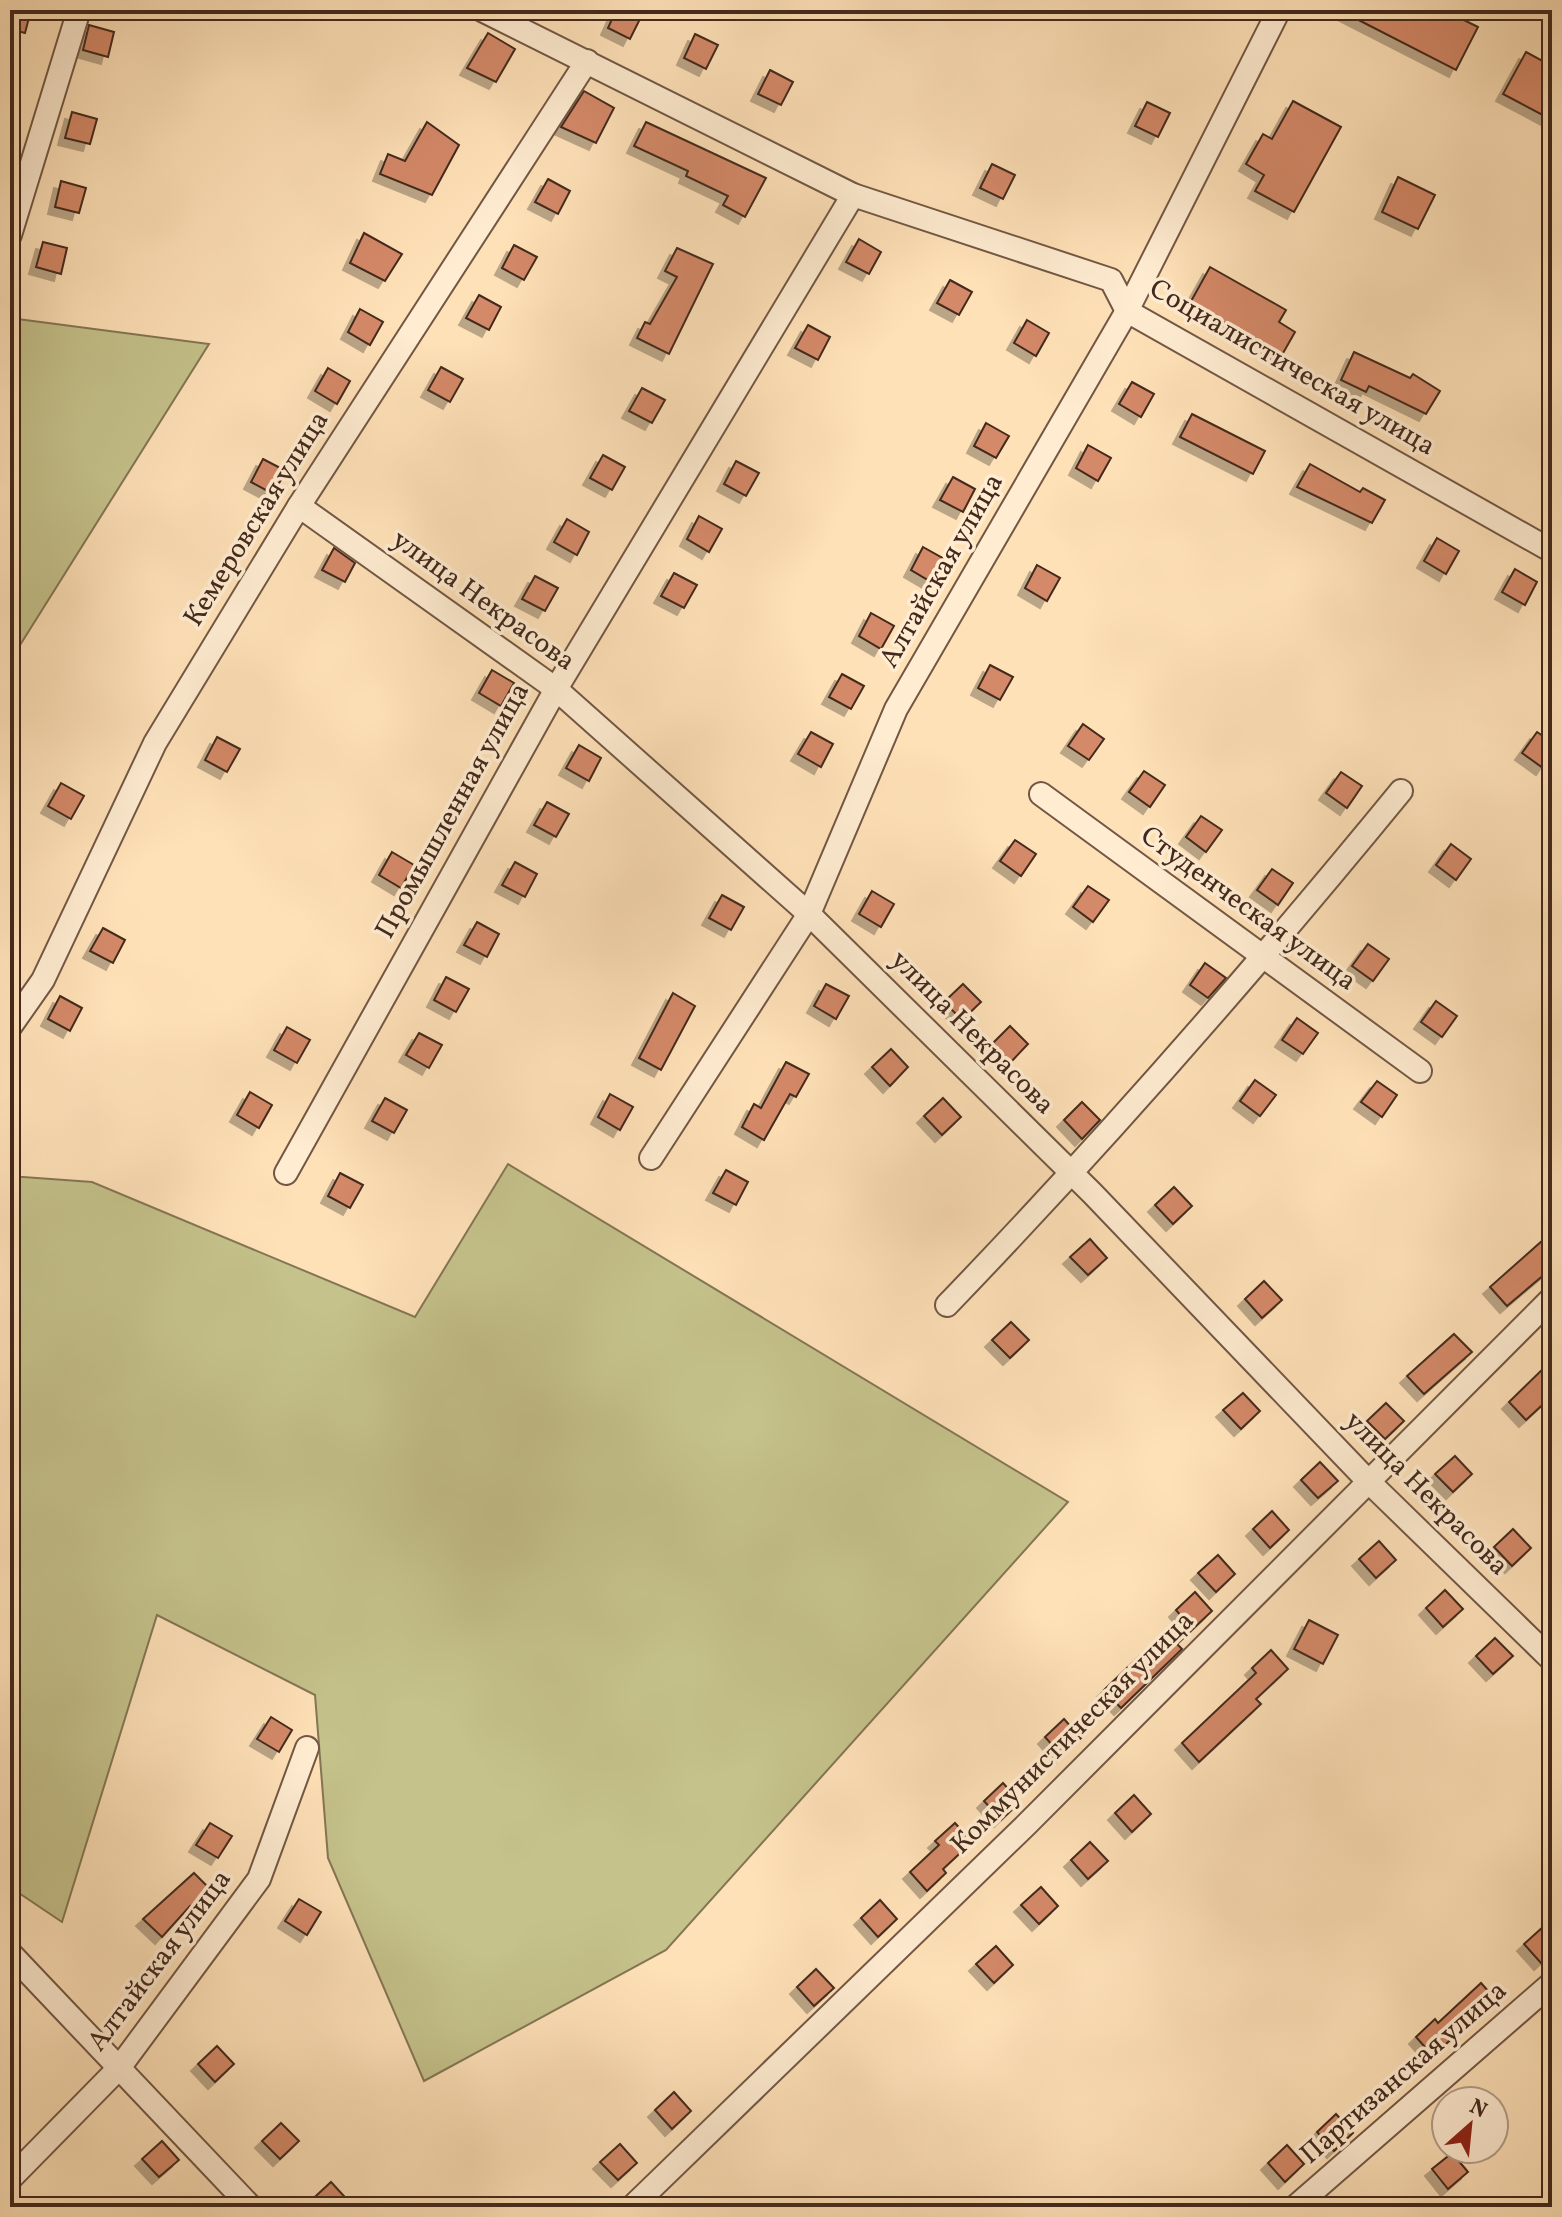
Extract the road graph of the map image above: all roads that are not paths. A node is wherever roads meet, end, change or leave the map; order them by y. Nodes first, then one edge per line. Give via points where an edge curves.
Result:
1 (79, 10) edge
2 (482, 10) edge
3 (1279, 10) edge
4 (587, 61) junction
5 (853, 195) junction
6 (10, 235) edge
7 (1127, 311) junction
8 (299, 506) junction
9 (1552, 551) edge
10 (556, 689) junction
11 (1401, 791) dead end
12 (1041, 794) dead end
13 (809, 914) junction
14 (1264, 959) junction
15 (10, 1027) edge
16 (1420, 1071) dead end
17 (651, 1158) dead end
18 (286, 1173) dead end
19 (1073, 1175) junction
20 (1552, 1298) edge
21 (947, 1305) dead end
22 (1367, 1480) junction
23 (1552, 1660) edge
24 (307, 1748) dead end
25 (10, 1953) edge
26 (1552, 1983) edge
27 (119, 2068) junction
28 (10, 2179) edge
29 (251, 2207) edge
30 (632, 2207) edge
31 (1295, 2207) edge

1 - 6 street
2 - 4 street, Социалистическая улица
3 - 7 street, Алтайская улица
4 - 5 street, Социалистическая улица
4 - 8 street, Кемеровская улица
5 - 7 street, Социалистическая улица via 1111,280
5 - 10 street, Промышленная улица
7 - 9 street, Социалистическая улица
7 - 13 street, Алтайская улица via 896,709
8 - 10 street, улица Некрасова
8 - 15 street, Кемеровская улица via 155,743 43,980
10 - 13 street, улица Некрасова
10 - 18 street, Промышленная улица
11 - 14 street
12 - 14 street, Студенческая улица
13 - 17 street, Алтайская улица
13 - 19 street, улица Некрасова
14 - 16 street, Студенческая улица
14 - 19 street
19 - 21 street
19 - 22 street, улица Некрасова
20 - 22 street, Коммунистическая улица
22 - 23 street, улица Некрасова
22 - 30 street, Коммунистическая улица via 1026,1825
24 - 27 street, Алтайская улица via 259,1879
25 - 27 street
26 - 31 street, Партизанская улица
27 - 28 street, Алтайская улица
27 - 29 street

